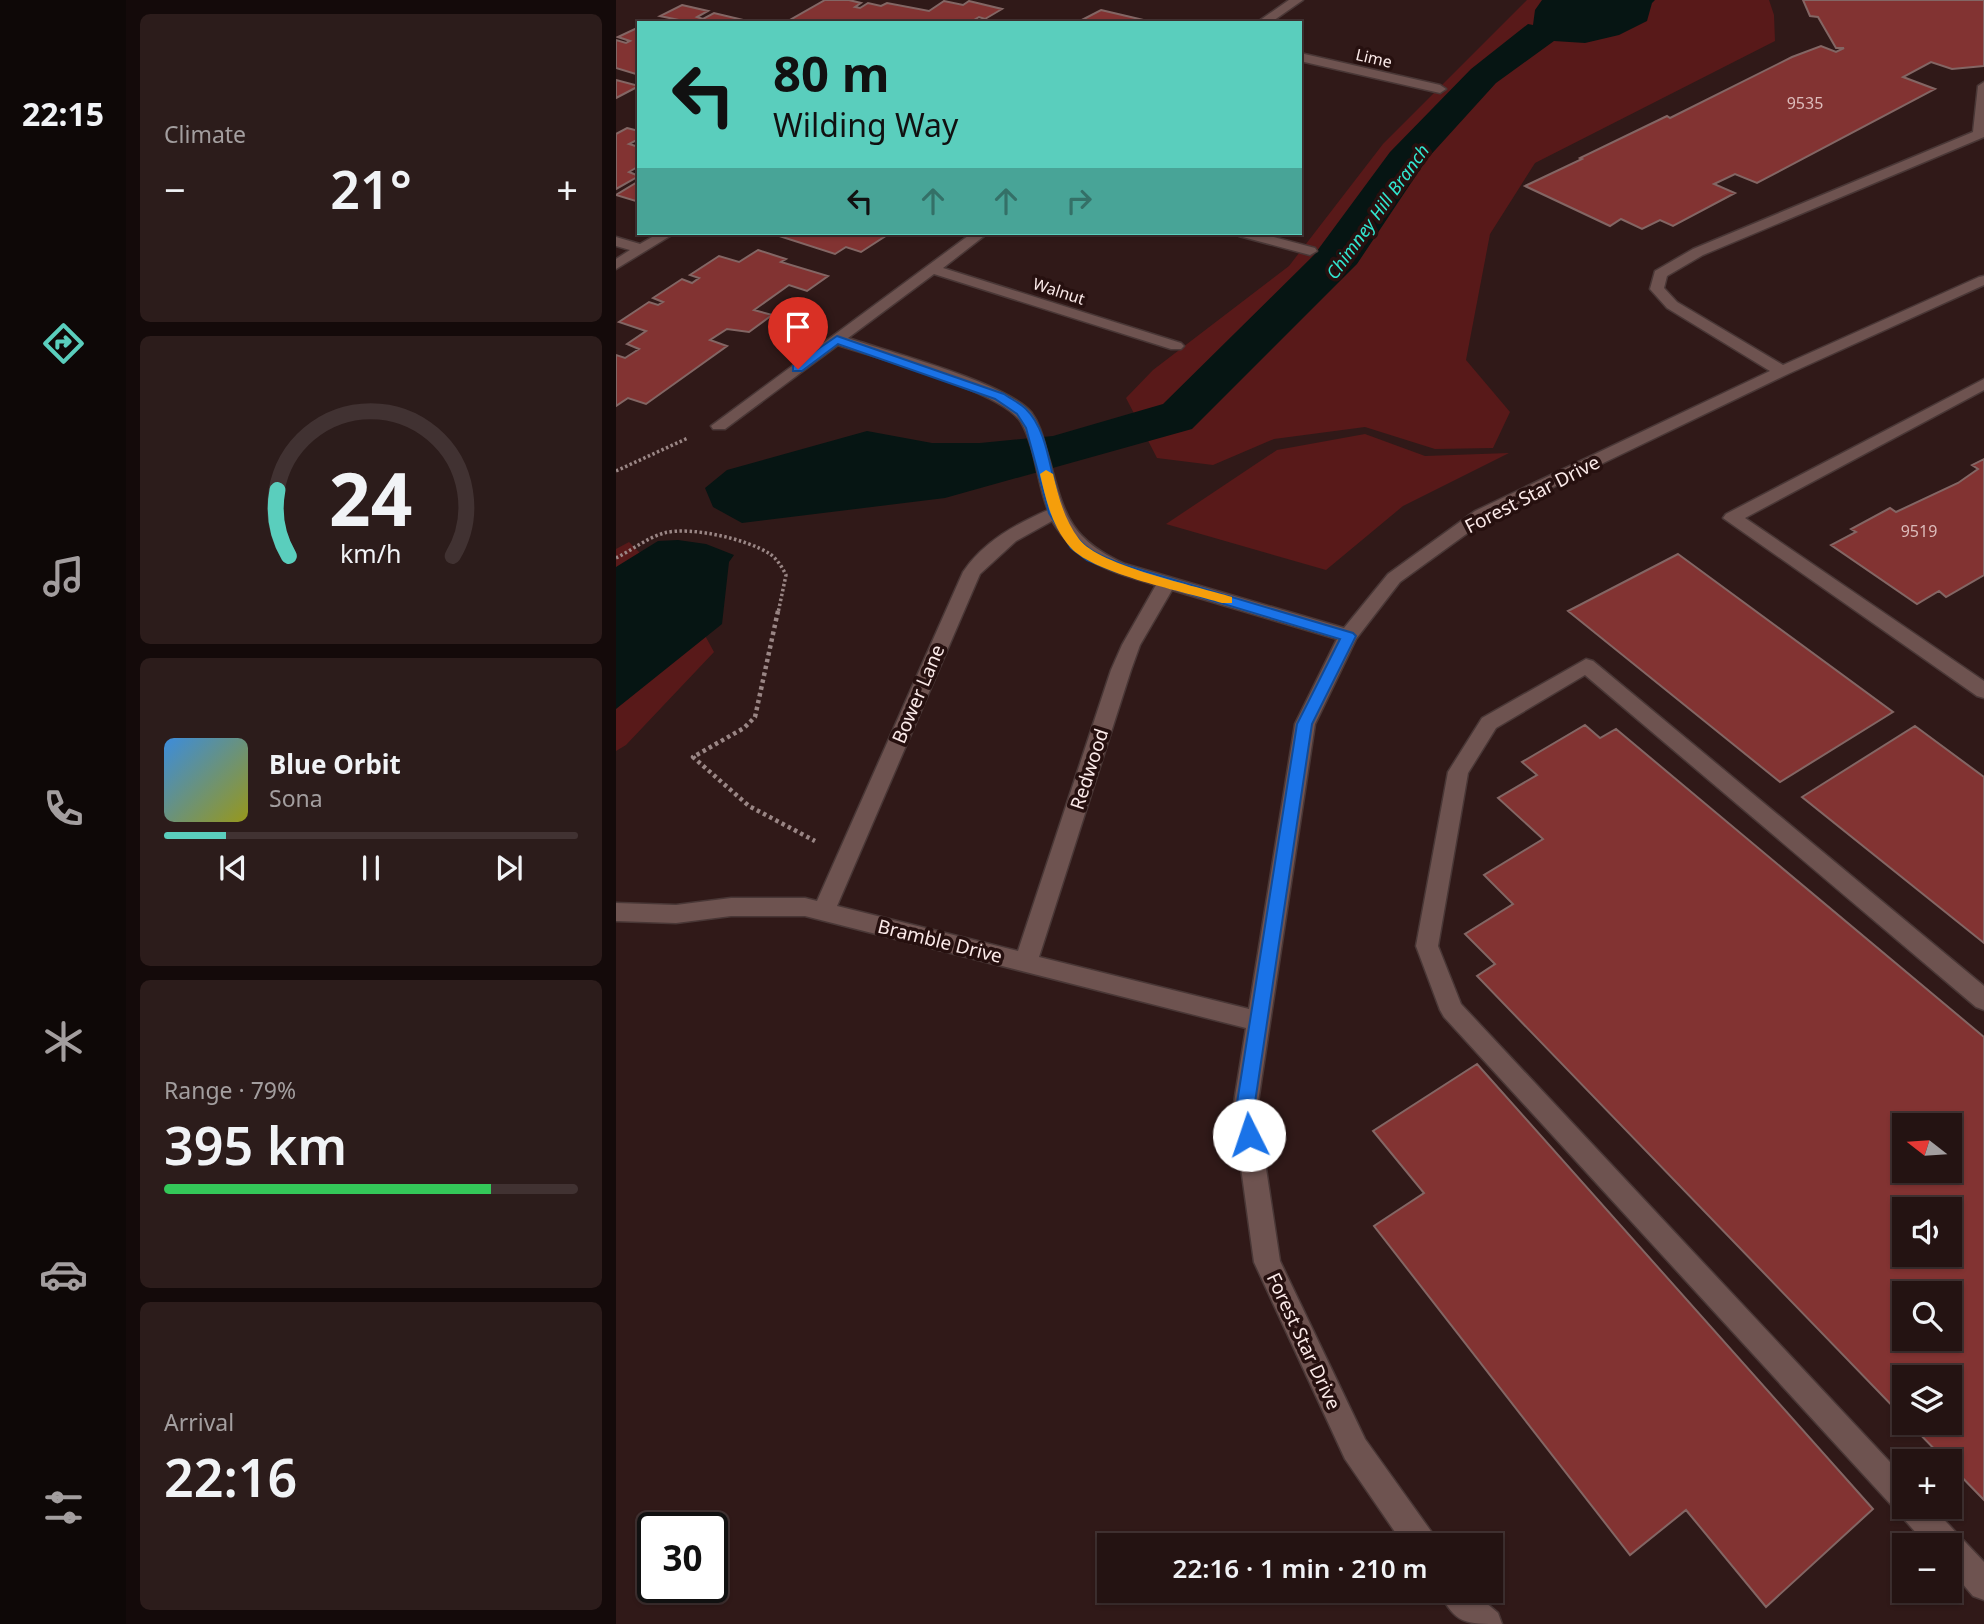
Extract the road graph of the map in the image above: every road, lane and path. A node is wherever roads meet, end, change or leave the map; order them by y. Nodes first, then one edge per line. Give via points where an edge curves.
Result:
1 (1297, 0) edge
2 (1265, 21) edge
3 (1302, 57) edge
4 (1984, 86) edge
5 (1440, 89) dead end
6 (665, 235) edge
7 (978, 235) edge
8 (1251, 235) edge
9 (616, 241) edge
10 (642, 249) junction
11 (1310, 251) dead end
12 (616, 265) edge
13 (932, 269) junction
14 (1984, 280) edge
15 (837, 340) junction
16 (1176, 346) dead end
17 (1782, 371) junction
18 (1984, 384) edge
19 (719, 426) joint
20 (616, 471) edge
21 (1056, 513) junction
22 (616, 558) edge
23 (1167, 582) junction
24 (1348, 636) junction
25 (1984, 691) edge
26 (847, 856) junction
27 (616, 912) edge
28 (823, 912) junction
29 (1026, 963) junction
30 (1984, 1000) edge
31 (1258, 1021) junction
32 (1892, 1485) edge
33 (1923, 1519) edge
34 (1414, 1533) edge
35 (1936, 1533) edge
36 (1962, 1561) edge
37 (1984, 1585) edge
38 (1462, 1603) edge
39 (1487, 1624) edge

1 - 2 street
3 - 5 street, Lime
4 - 17 street via 1979,134 1698,252 1660,274 1657,289 1672,305
6 - 10 street
7 - 13 street
8 - 11 street
9 - 10 street
10 - 12 street
13 - 15 street
13 - 16 street, Walnut
14 - 17 street, Forest Star Drive
15 - 19 street
15 - 21 street via 999,396 1022,412 1032,428
17 - 24 street, Forest Star Drive via 1481,515 1394,578
18 - 25 street via 1732,518
19 - 20 path
21 - 23 street via 1076,545 1092,557
21 - 26 street, Bower Lane via 1000,541 972,572
22 - 26 path via 677,532 731,540 780,563 786,575 755,717 693,757 728,793 757,814
23 - 24 street
23 - 29 street, Redwood via 1121,670
24 - 31 street, Forest Star Drive via 1304,724
26 - 28 street, Bower Lane
27 - 28 street, Bramble Drive via 676,914 731,906
28 - 29 street, Bramble Drive
29 - 31 street, Bramble Drive
30 - 32 street via 1586,666 1489,723 1458,772 1427,946 1452,1010
31 - 34 street, Forest Star Drive via 1245,1109 1267,1262 1355,1449
33 - 35 street
36 - 37 street
38 - 39 street

